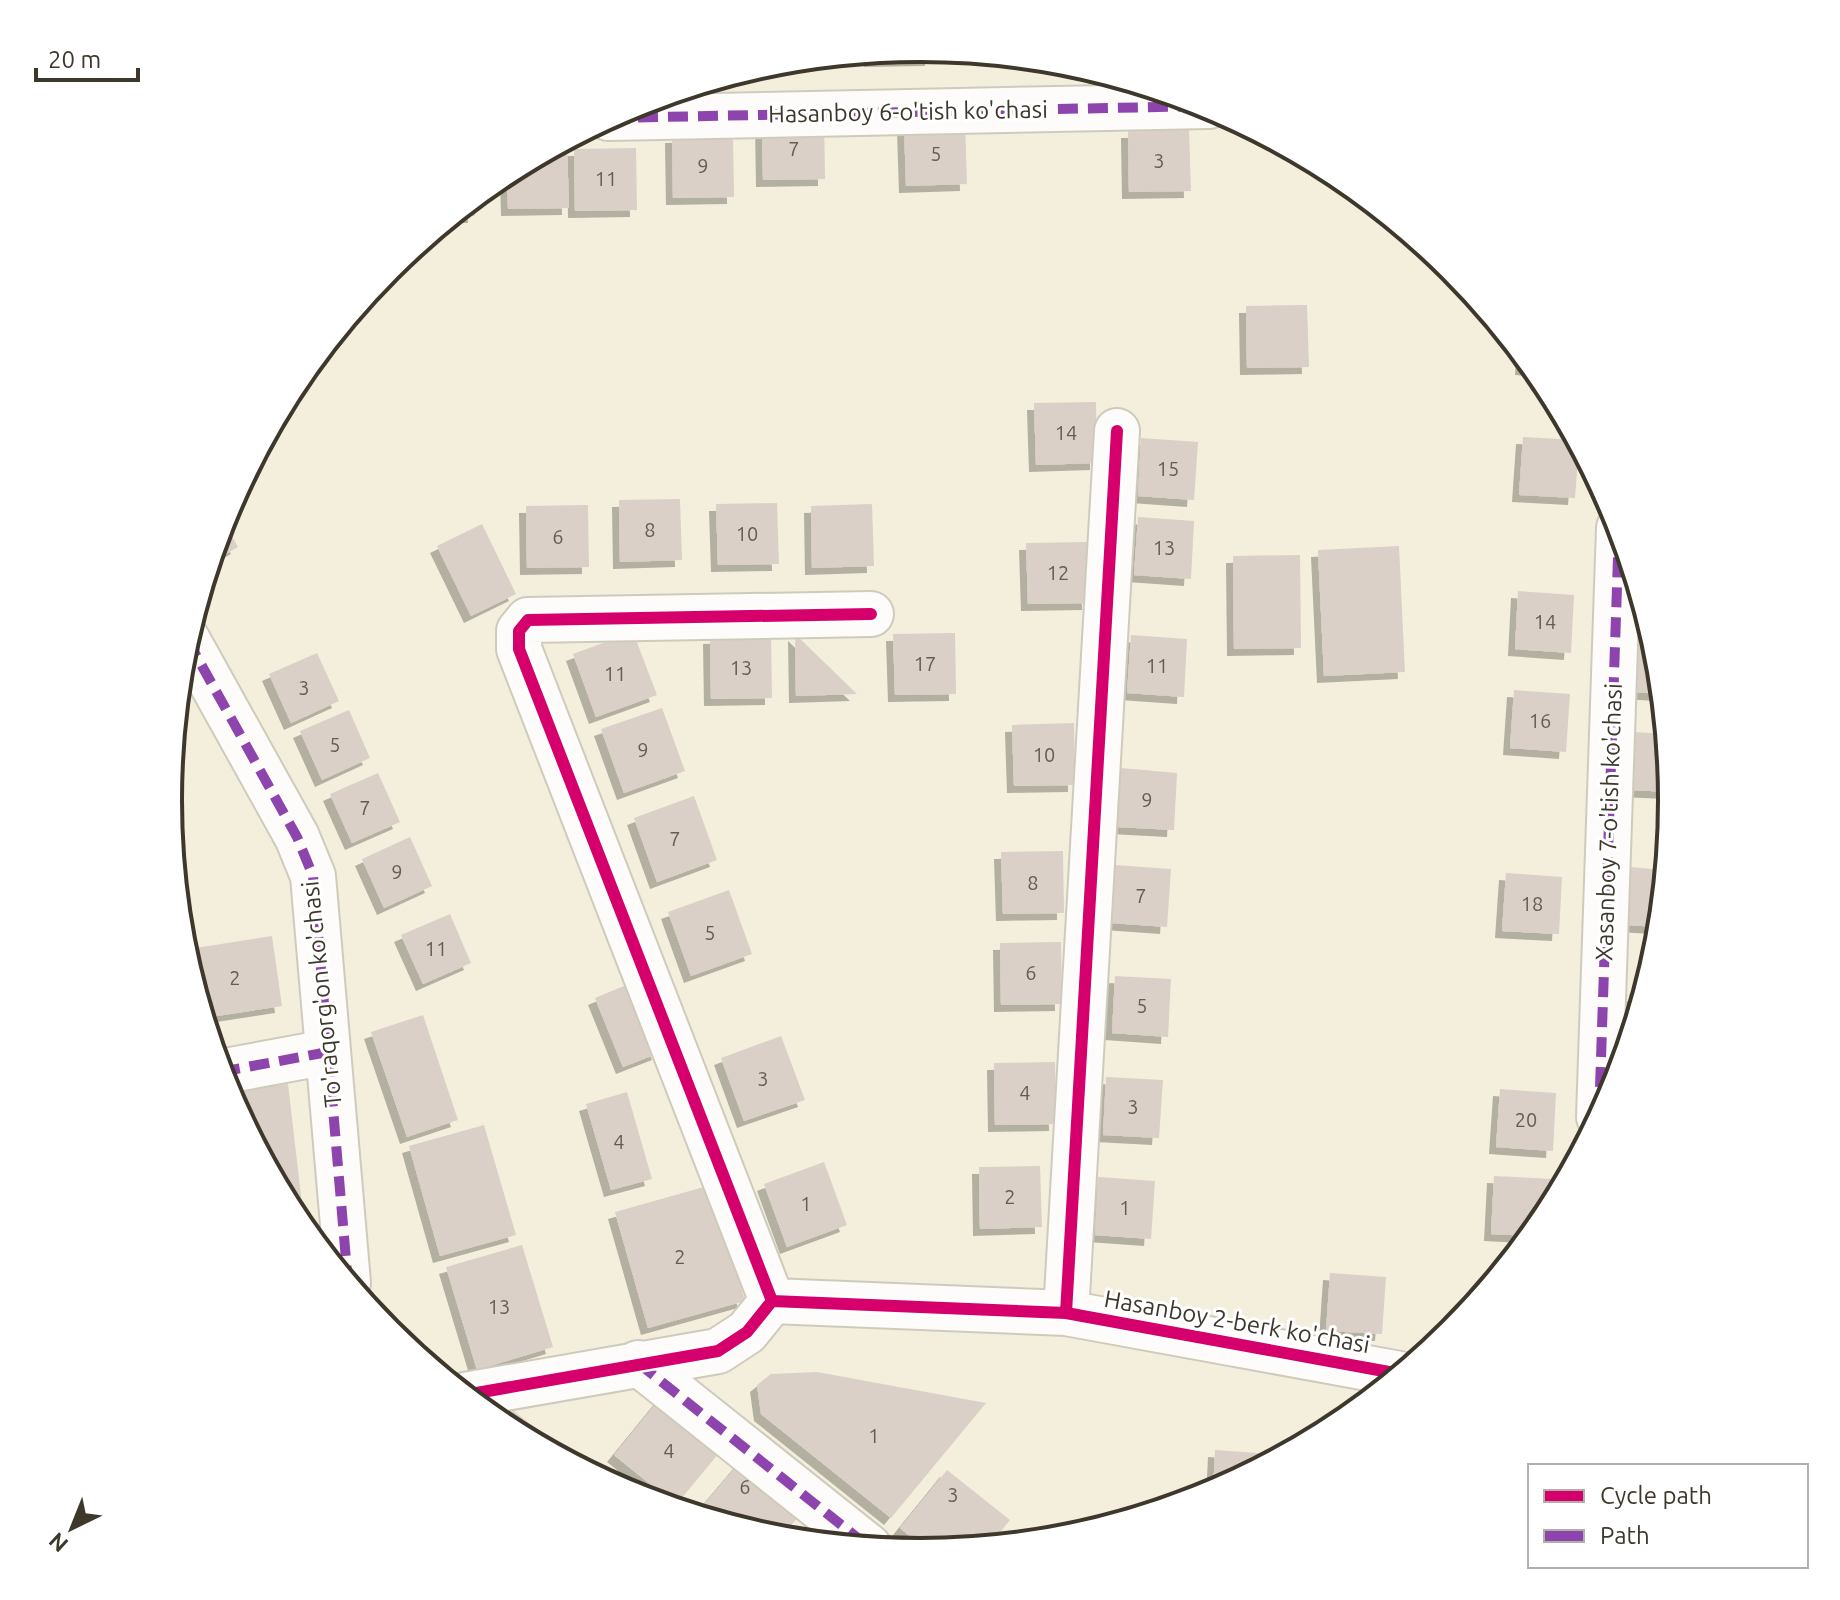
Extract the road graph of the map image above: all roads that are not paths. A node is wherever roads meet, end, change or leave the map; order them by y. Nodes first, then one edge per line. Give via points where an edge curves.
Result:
1 (1172, 107) edge
2 (640, 117) edge
3 (1117, 431) dead end
4 (1618, 560) edge
5 (871, 614) dead end
6 (196, 655) edge
7 (328, 1052) junction
8 (233, 1070) edge
9 (1600, 1086) edge
10 (346, 1263) edge
11 (772, 1301) junction
12 (1066, 1313) junction
13 (638, 1363) junction
14 (1386, 1371) edge
15 (481, 1392) edge
16 (853, 1534) edge

1 - 2 street, Hasanboy 6-o'tish ko'chasi
3 - 12 street
4 - 9 street, Xasanboy 7-o'tish ko'chasi
5 - 11 street via 528,620 519,631 519,649
6 - 7 street, To'raqorg'on ko'chasi via 297,837 313,876
7 - 8 street
7 - 10 street, To'raqorg'on ko'chasi
11 - 12 street, Hasanboy 2-berk ko'chasi
11 - 13 street via 747,1332 718,1351
12 - 14 street, Hasanboy 2-berk ko'chasi
13 - 15 street
13 - 16 street

